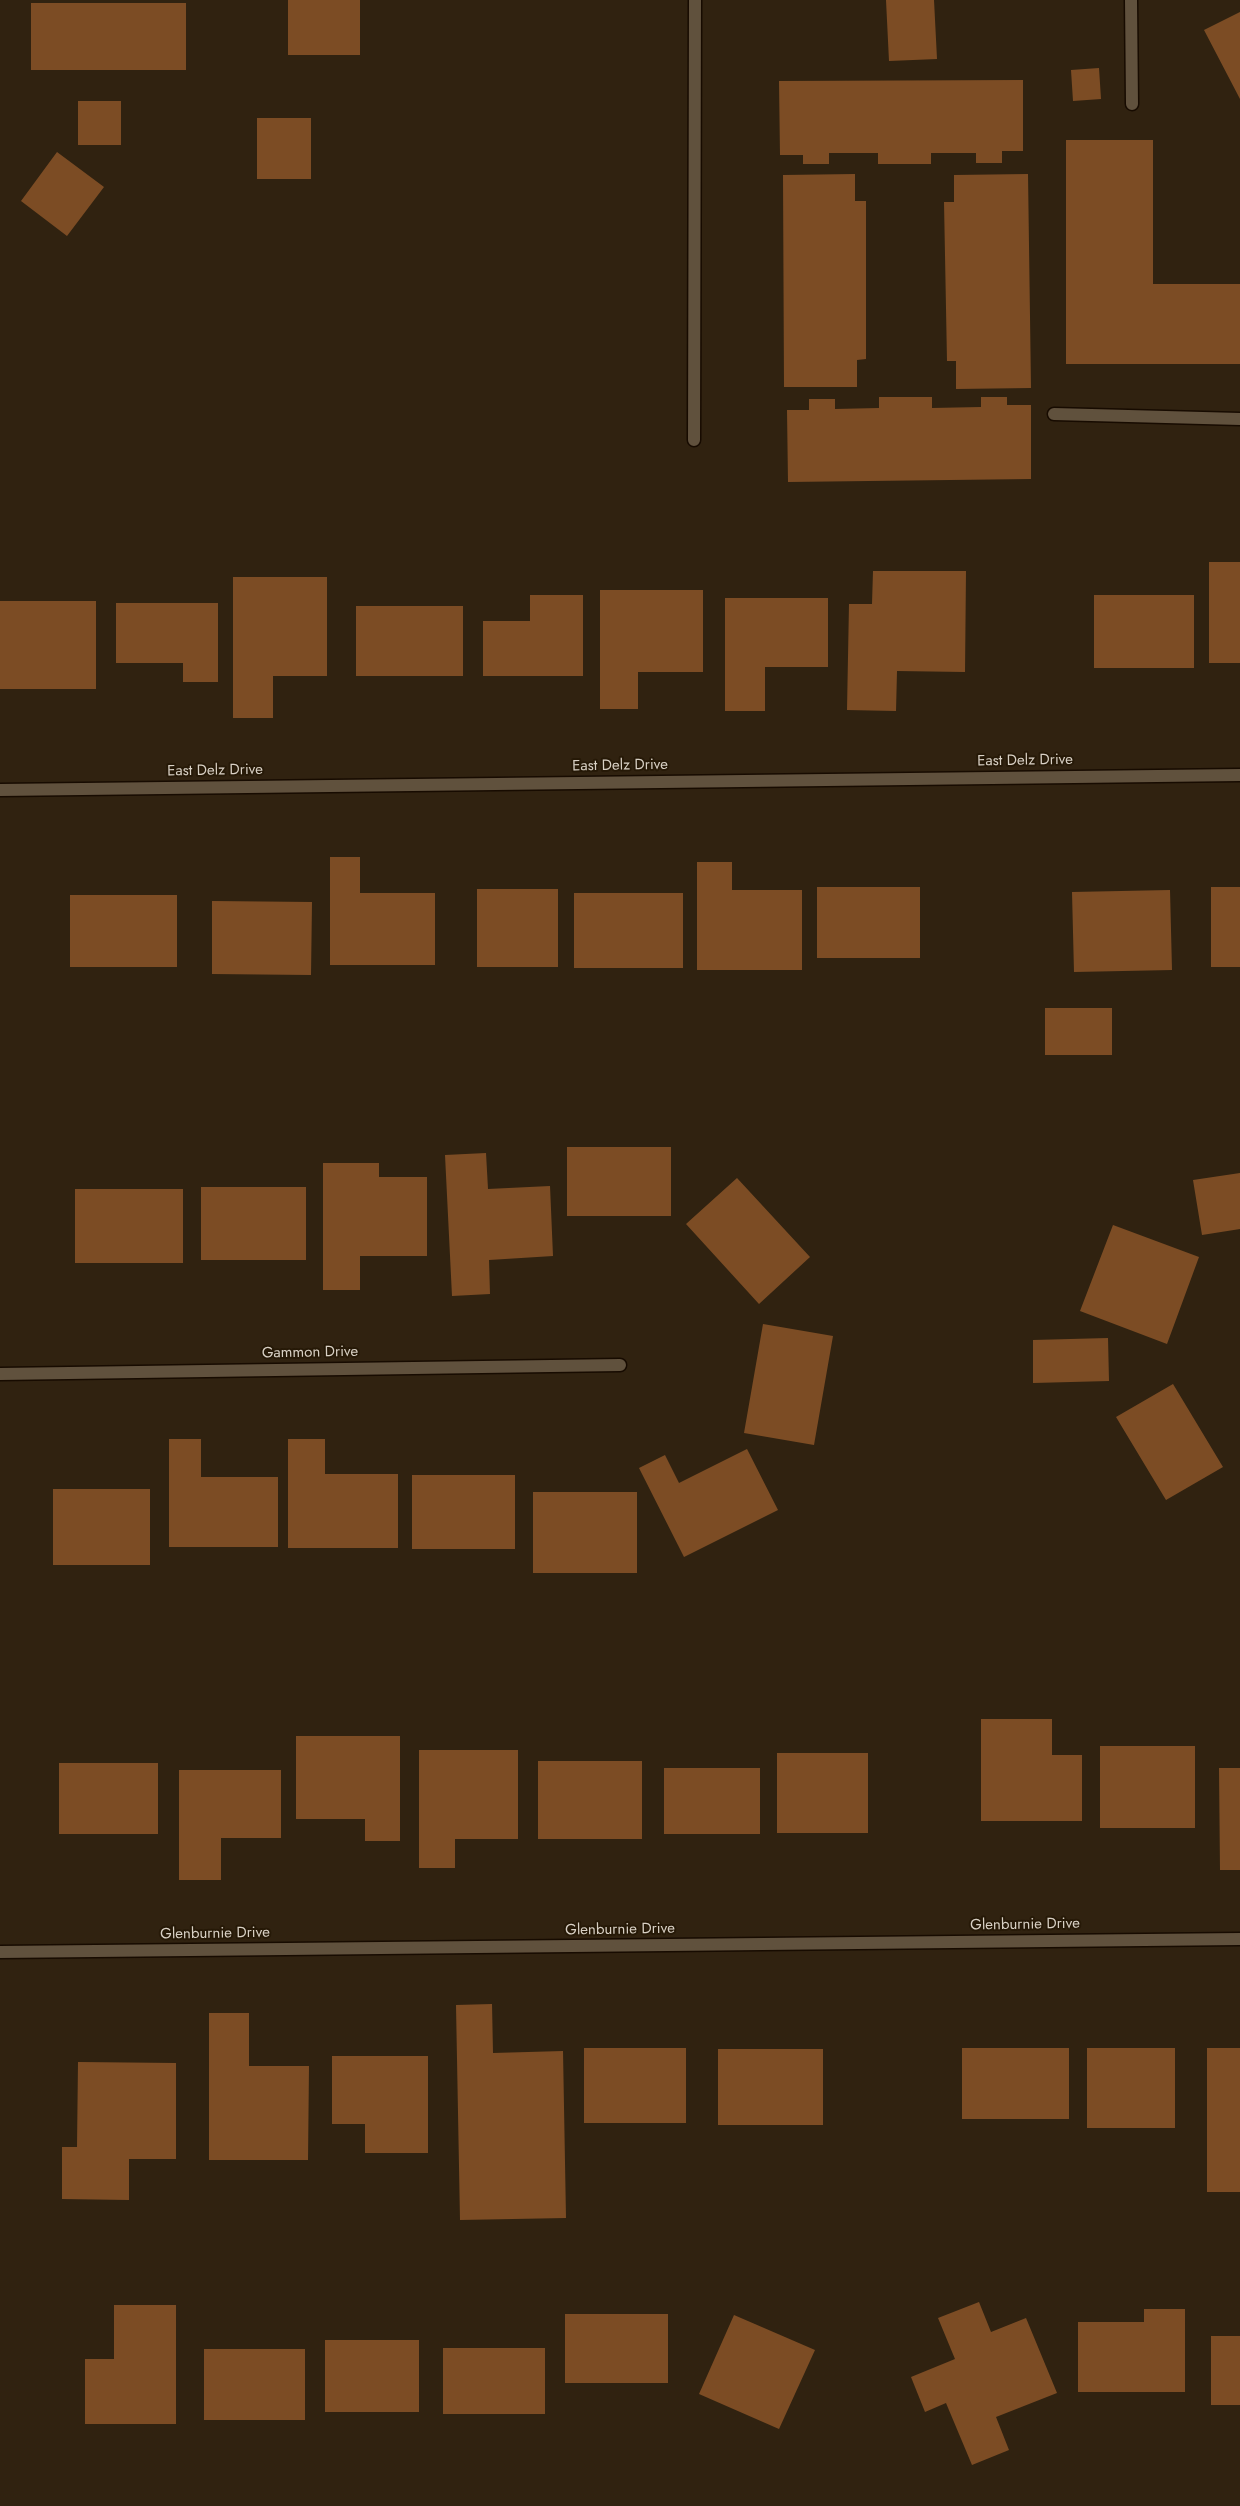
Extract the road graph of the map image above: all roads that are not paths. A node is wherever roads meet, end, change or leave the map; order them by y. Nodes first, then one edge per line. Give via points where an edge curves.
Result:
1 (695, 0) edge
2 (1131, 0) edge
3 (1132, 104) dead end
4 (1054, 414) dead end
5 (1240, 419) edge
6 (694, 440) dead end
7 (1240, 775) edge
8 (0, 790) edge
9 (620, 1365) dead end
10 (0, 1374) edge
11 (1240, 1939) edge
12 (0, 1952) edge

1 - 6 street
2 - 3 street
4 - 5 street
7 - 8 street, East Delz Drive
9 - 10 street, Gammon Drive
11 - 12 street, Glenburnie Drive

